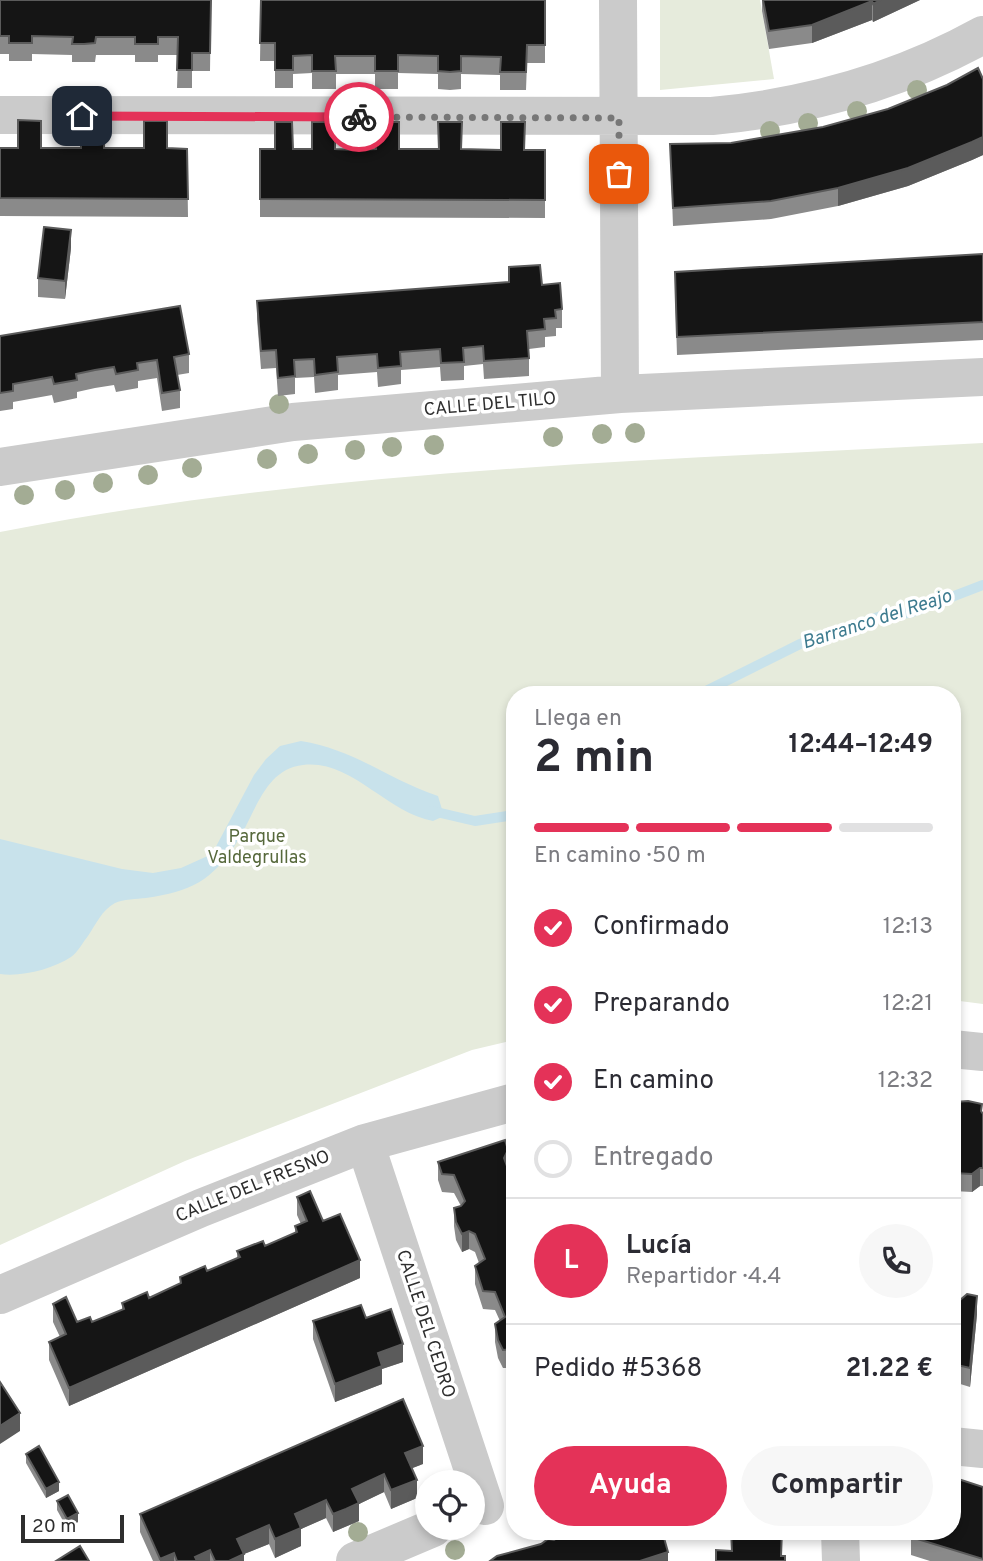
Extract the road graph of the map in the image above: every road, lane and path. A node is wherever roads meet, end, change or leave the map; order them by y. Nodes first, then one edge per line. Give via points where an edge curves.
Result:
1 (618, 0) edge
2 (983, 35) edge
3 (0, 115) edge
4 (619, 118) junction
5 (983, 377) edge
6 (621, 394) junction
7 (0, 467) edge
8 (961, 1050) edge
9 (983, 1052) edge
10 (506, 1104) edge
11 (365, 1143) junction
12 (0, 1295) edge
13 (961, 1447) edge
14 (983, 1448) edge
15 (491, 1504) edge
16 (415, 1536) edge
17 (840, 1540) edge
18 (355, 1561) edge
19 (841, 1561) edge

1 - 4 street
2 - 4 street via 905,74 797,104 712,116
3 - 4 street
4 - 6 street
5 - 6 street, CALLE DEL TILO
6 - 7 street, CALLE DEL TILO via 293,422
8 - 9 street
10 - 11 street, CALLE DEL FRESNO
11 - 12 street, CALLE DEL FRESNO
11 - 15 street, CALLE DEL CEDRO
13 - 14 street
16 - 18 street
17 - 19 street

